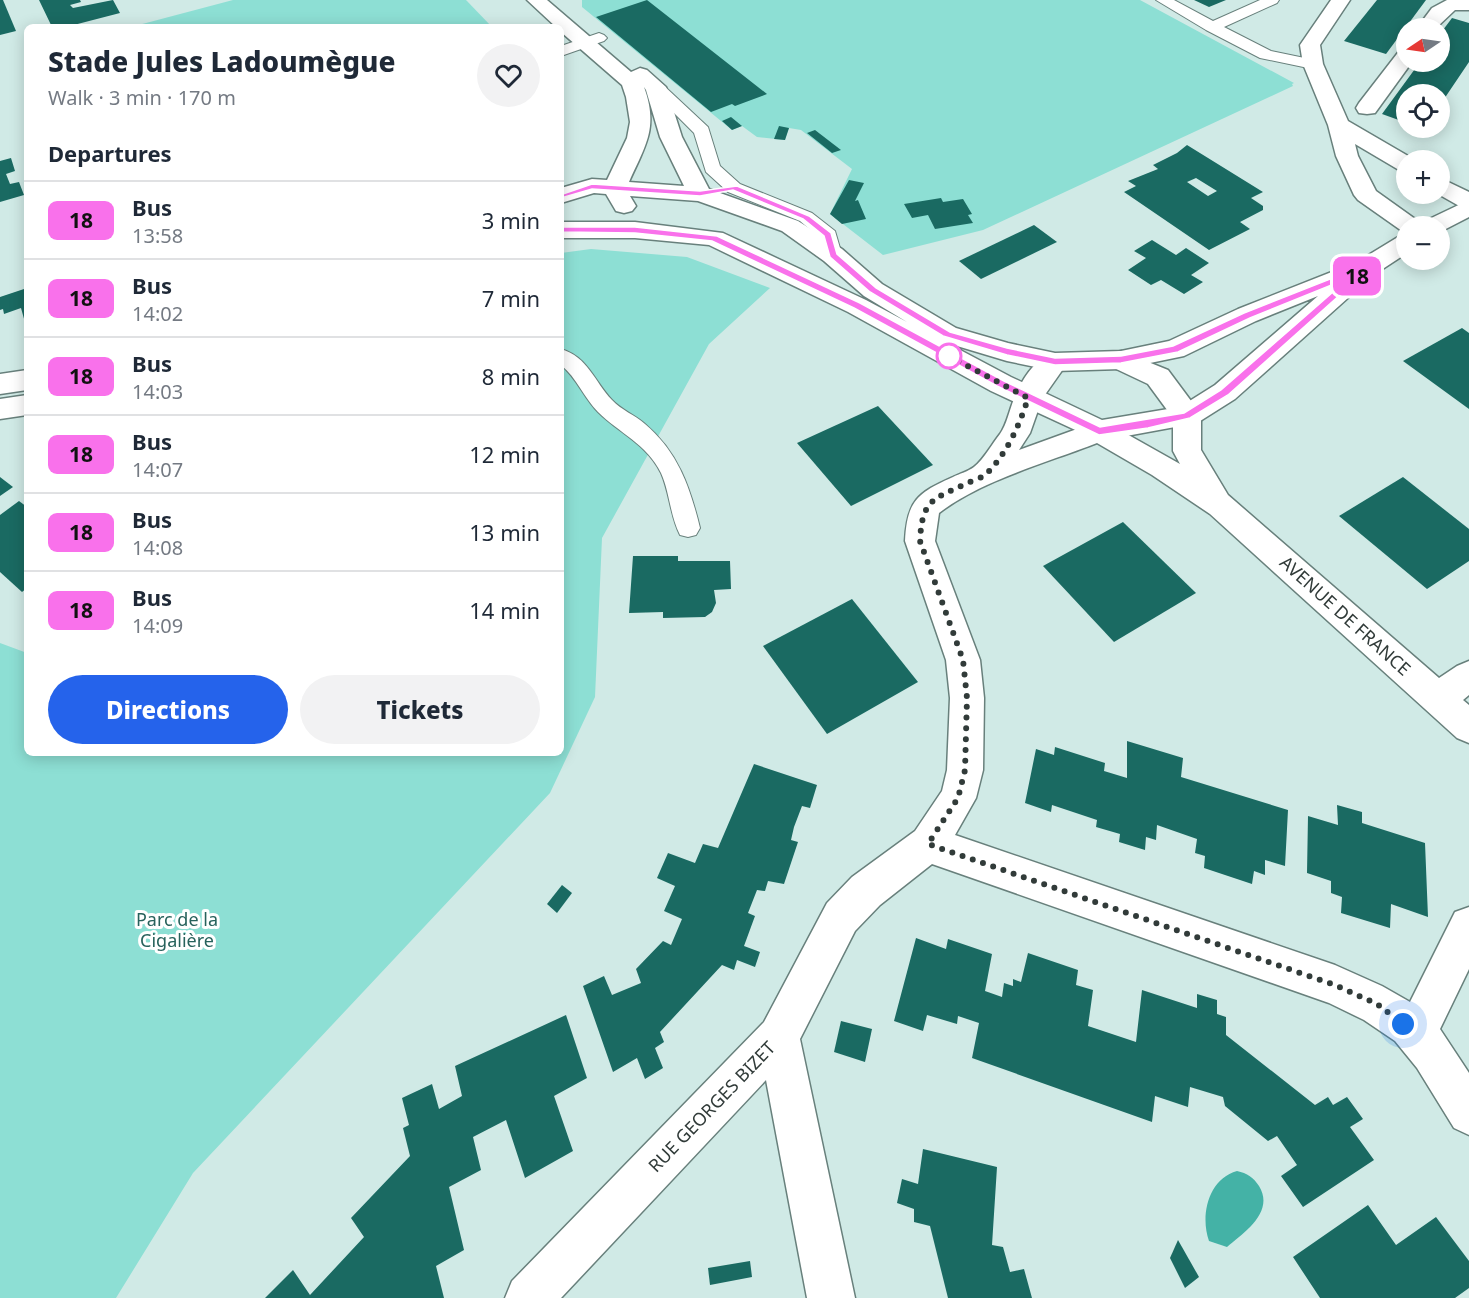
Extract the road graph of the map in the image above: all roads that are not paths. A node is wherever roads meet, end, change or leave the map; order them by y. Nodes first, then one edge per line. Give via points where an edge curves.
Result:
1 (536, 0) edge
2 (552, 0) edge
3 (1163, 0) edge
4 (1272, 0) edge
5 (1341, 0) edge
6 (1469, 4) edge
7 (1434, 18) edge
8 (1211, 27) junction
9 (591, 40) junction
10 (564, 50) edge
11 (1313, 64) junction
12 (1396, 68) edge
13 (656, 87) junction
14 (1366, 108) dead end
15 (1339, 125) junction
16 (1396, 159) edge
17 (734, 188) junction
18 (615, 189) junction
19 (1450, 191) edge
20 (700, 194) junction
21 (564, 195) edge
22 (1469, 202) edge
23 (1469, 207) edge
24 (1396, 216) edge
25 (1450, 217) edge
26 (564, 230) edge
27 (635, 230) junction
28 (667, 233) junction
29 (1396, 249) edge
30 (833, 255) junction
31 (1366, 268) junction
32 (564, 358) edge
33 (1121, 360) junction
34 (1055, 362) junction
35 (24, 380) edge
36 (0, 384) edge
37 (1028, 398) junction
38 (24, 405) edge
39 (0, 409) edge
40 (1187, 416) junction
41 (1099, 431) junction
42 (984, 475) junction
43 (1221, 506) junction
44 (688, 528) dead end
45 (1469, 676) edge
46 (1438, 698) junction
47 (1469, 727) edge
48 (928, 844) junction
49 (1469, 926) edge
50 (1416, 1034) junction
51 (779, 1037) junction
52 (1469, 1113) edge
53 (529, 1298) edge
54 (831, 1298) edge

1 - 9 street
2 - 9 street
3 - 8 lane
4 - 8 lane
5 - 11 street via 1310,45
6 - 7 street via 1449,4
8 - 11 lane via 1266,55
9 - 10 lane
9 - 13 street
9 - 18 street via 631,82 638,98 636,146
11 - 15 street
12 - 14 street
13 - 17 lane via 702,131 712,168
13 - 20 street via 671,137
15 - 16 street
15 - 24 street via 1347,156 1366,195
17 - 20 lane
17 - 30 lane via 806,218 828,235
18 - 20 street
18 - 21 street via 592,186
18 - 27 street
19 - 22 street
20 - 28 street
20 - 30 street via 790,226
23 - 25 street
26 - 27 street, AVENUE DE FRANCE
27 - 28 street, AVENUE DE FRANCE
28 - 37 street, AVENUE DE FRANCE via 714,238 857,306
29 - 31 street
30 - 34 street via 873,290 947,334
31 - 33 street via 1247,315 1175,349
31 - 40 street via 1225,392
32 - 44 lane via 581,369 606,406 664,456 680,489
33 - 34 street
33 - 40 street via 1158,377
34 - 37 street
35 - 36 street
37 - 41 street, AVENUE DE FRANCE
37 - 42 street via 1016,433
38 - 39 street
40 - 41 street, RUE GEORGES BIZET
40 - 43 street, AVENUE DE FRANCE via 1186,451
41 - 42 street, RUE GEORGES BIZET
41 - 43 street, AVENUE DE FRANCE
42 - 48 street, RUE GEORGES BIZET via 941,495 926,506 921,521 920,541 963,660 967,698 965,770 958,798
43 - 46 street, AVENUE DE FRANCE
45 - 46 street
46 - 47 street, AVENUE DE FRANCE
48 - 50 street via 1335,985 1377,1004
48 - 51 street, RUE GEORGES BIZET via 866,891 841,917
49 - 50 street
50 - 52 street
51 - 53 street, RUE GEORGES BIZET
51 - 54 street

